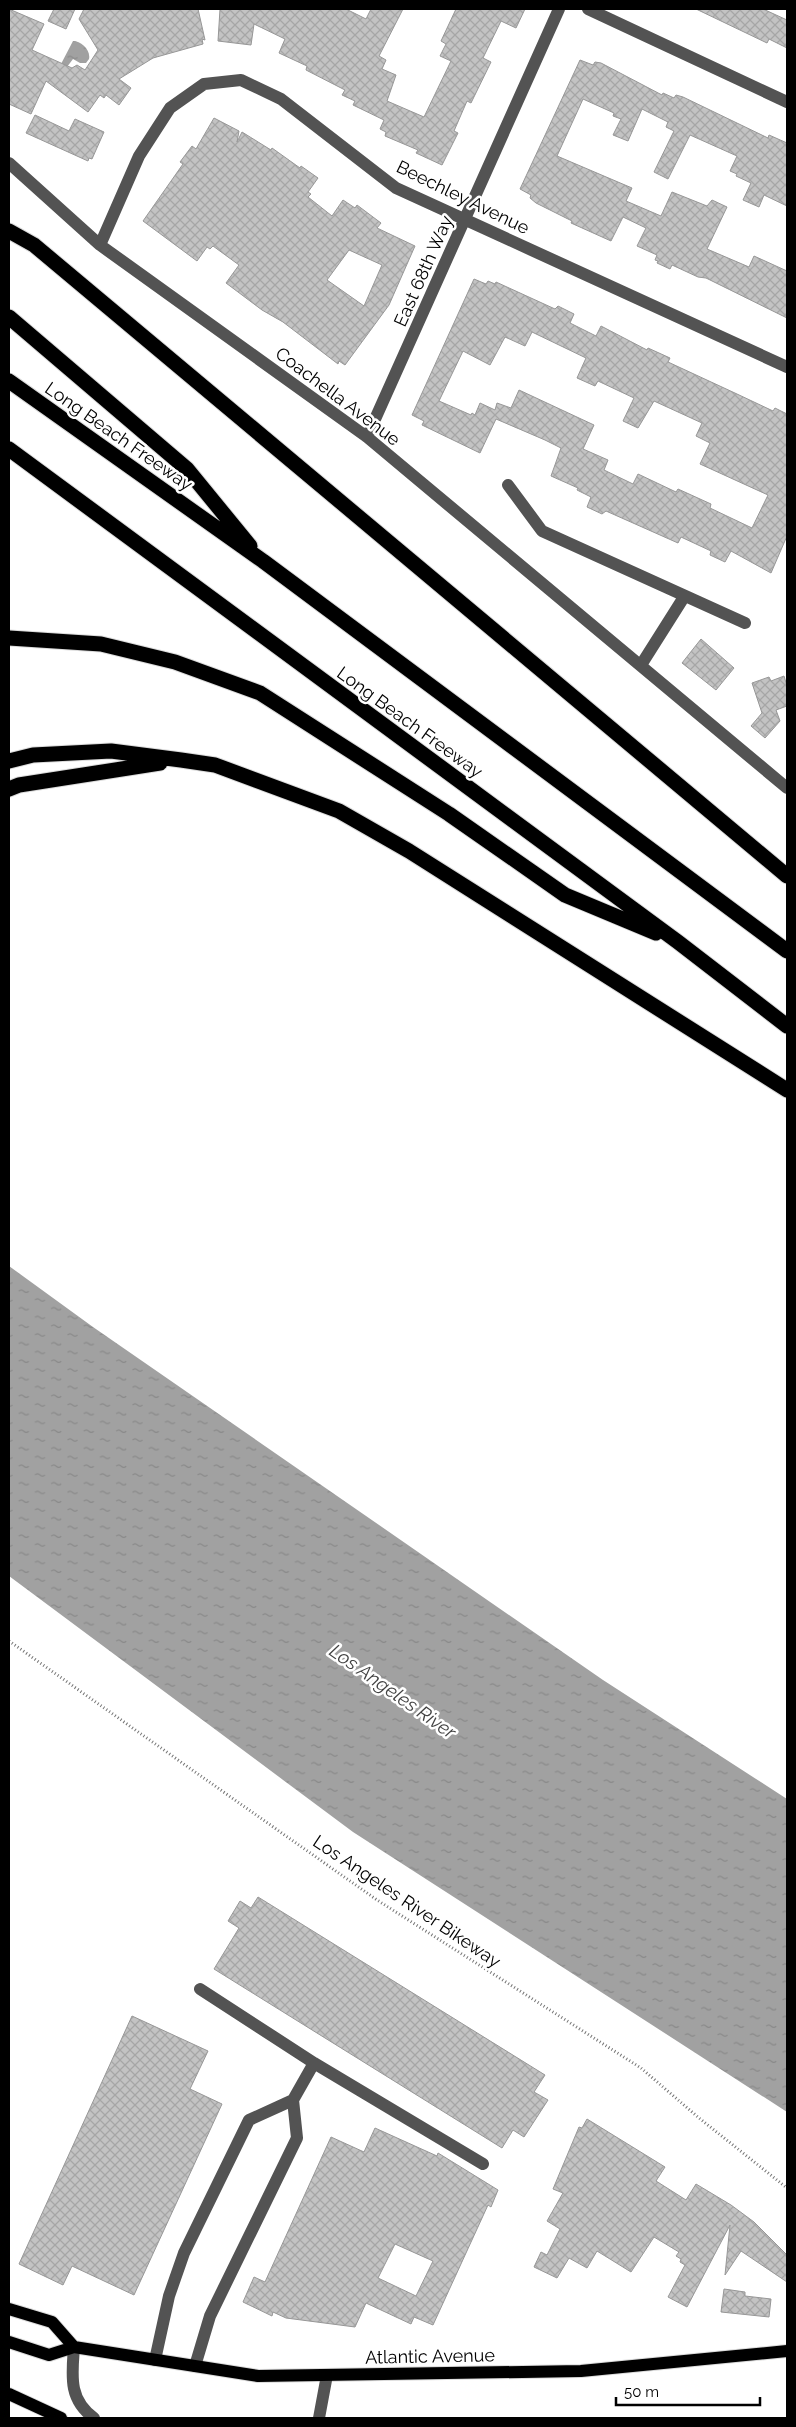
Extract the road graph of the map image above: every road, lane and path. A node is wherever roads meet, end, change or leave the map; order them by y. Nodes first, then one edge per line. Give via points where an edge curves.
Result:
1 (559, 9) edge
2 (588, 9) edge
3 (787, 102) edge
4 (9, 163) edge
5 (465, 220) junction
6 (9, 232) edge
7 (100, 245) junction
8 (9, 317) edge
9 (787, 367) edge
10 (9, 381) edge
11 (367, 437) junction
12 (9, 449) edge
13 (508, 485) dead end
14 (263, 561) junction
15 (684, 597) junction
16 (745, 623) dead end
17 (9, 638) edge
18 (641, 665) junction
19 (9, 760) edge
20 (181, 760) junction
21 (9, 788) edge
22 (787, 788) edge
23 (787, 876) edge
24 (678, 942) junction
25 (787, 951) edge
26 (787, 1026) edge
27 (787, 1090) edge
28 (9, 1641) edge
29 (200, 1989) dead end
30 (314, 2063) junction
31 (293, 2100) junction
32 (483, 2164) dead end
33 (787, 2188) edge
34 (9, 2309) edge
35 (9, 2342) edge
36 (74, 2347) junction
37 (787, 2351) edge
38 (155, 2360) junction
39 (195, 2366) junction
40 (327, 2375) junction
41 (9, 2394) edge
42 (61, 2418) edge
43 (94, 2418) edge
44 (319, 2418) edge

1 - 5 street, East 68th Way
2 - 3 street
4 - 7 street, Coachella Avenue
5 - 7 street, Beechley Avenue via 396,188 281,99 241,80 204,84 170,108 139,156
5 - 9 street, Beechley Avenue
5 - 11 street, East 68th Way
6 - 23 highway via 34,245
7 - 11 street, Coachella Avenue
8 - 14 highway via 187,468
10 - 14 highway, Long Beach Freeway
11 - 18 street, Coachella Avenue
12 - 24 highway, Long Beach Freeway
13 - 15 street via 542,531
14 - 25 highway, Long Beach Freeway
15 - 16 street
15 - 18 street
17 - 24 highway via 101,644 175,662 260,693 449,814 565,895
18 - 22 street, Coachella Avenue
19 - 20 highway via 33,755 111,751
20 - 21 highway
20 - 27 highway via 215,765 339,811 417,856
24 - 26 highway, Long Beach Freeway
28 - 33 path, Los Angeles River Bikeway via 377,1900 641,2068
29 - 30 street
30 - 31 street
30 - 32 street
31 - 38 street via 249,2120 184,2253 169,2296
31 - 39 street via 297,2138 210,2316
34 - 36 main road via 52,2322
35 - 36 main road, Atlantic Avenue via 49,2354
36 - 38 main road, Atlantic Avenue
36 - 43 street via 71,2382 85,2412
37 - 40 main road, Atlantic Avenue via 581,2371
38 - 39 main road, Atlantic Avenue
39 - 40 main road, Atlantic Avenue via 258,2376
40 - 44 street
41 - 42 main road

